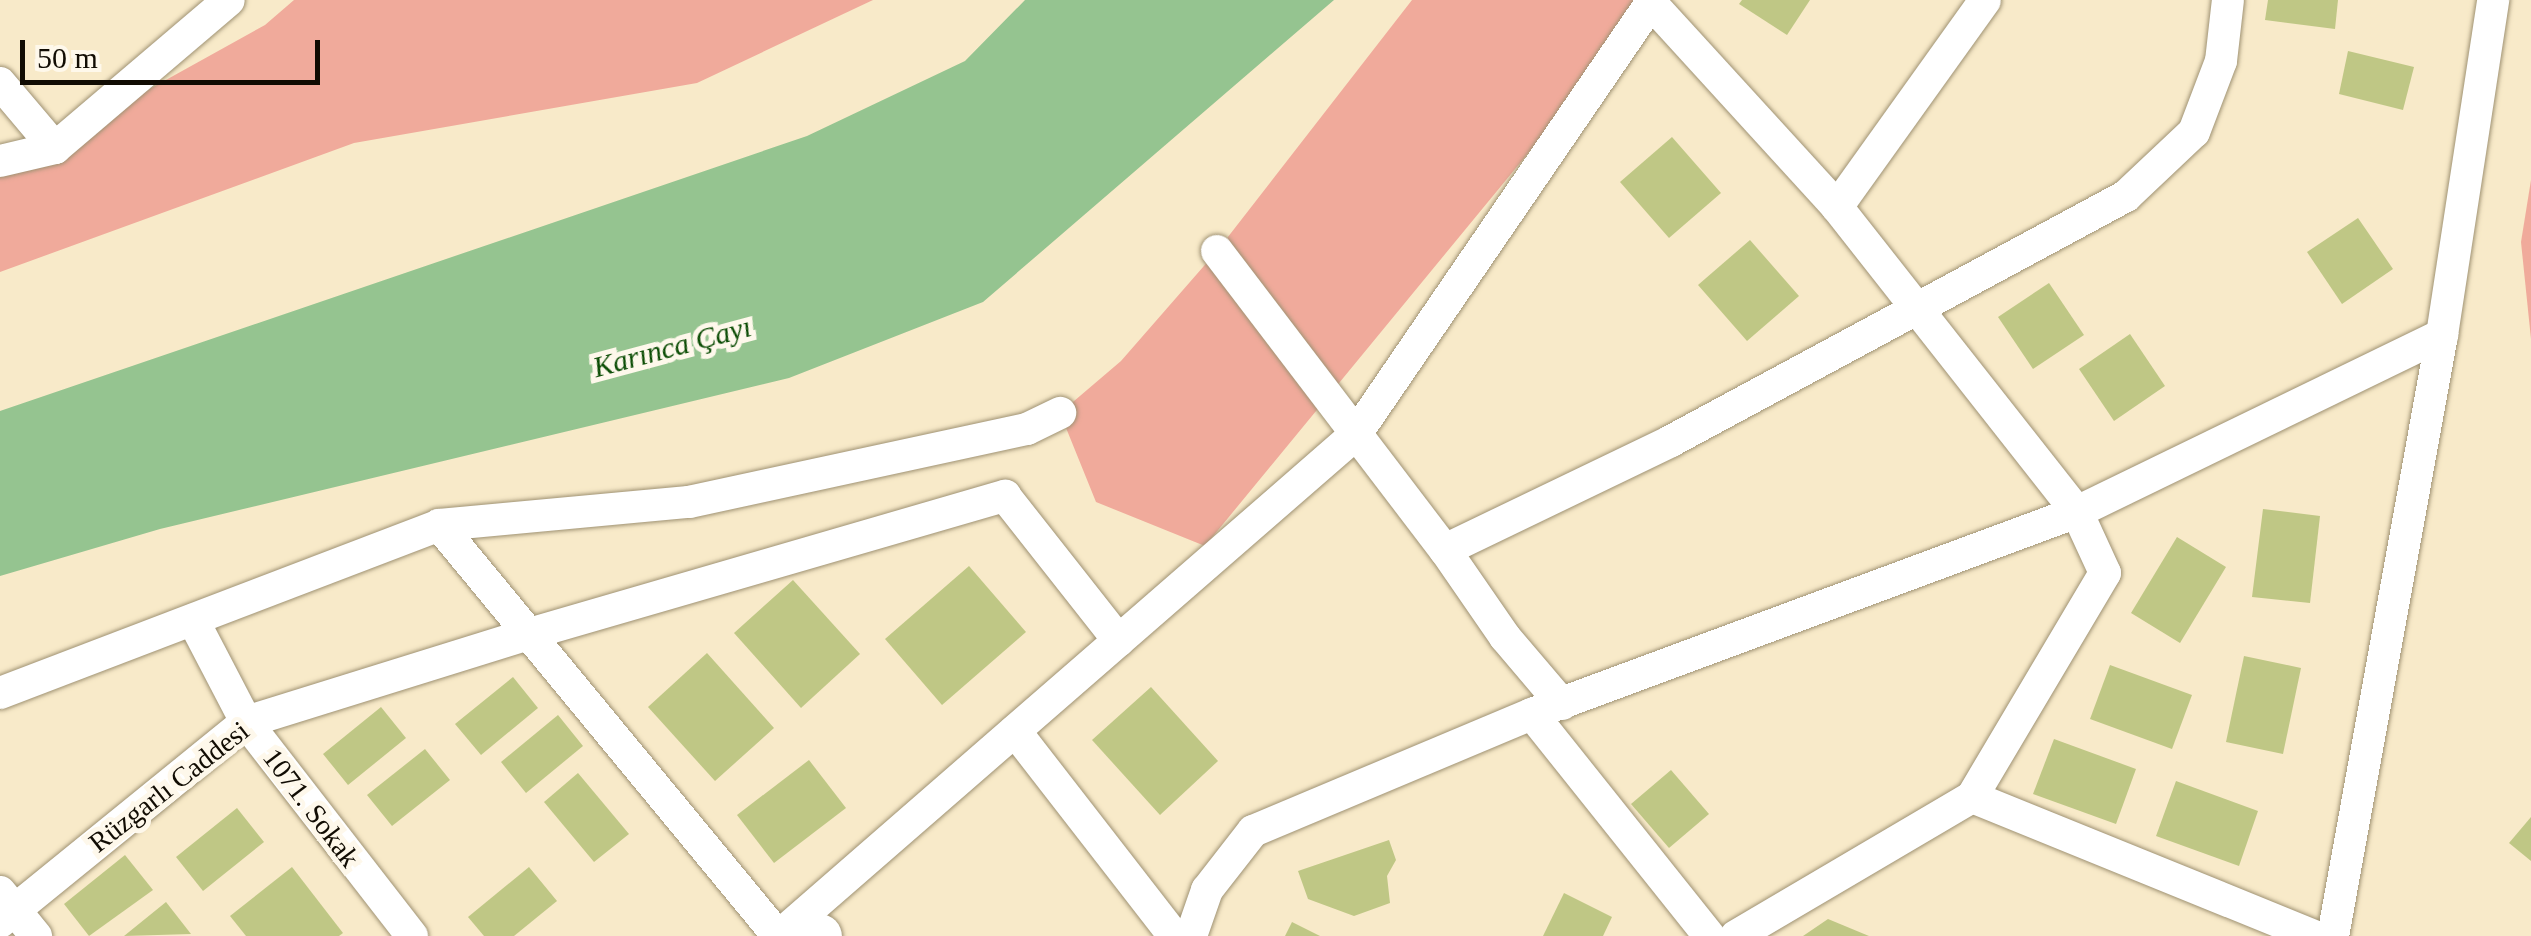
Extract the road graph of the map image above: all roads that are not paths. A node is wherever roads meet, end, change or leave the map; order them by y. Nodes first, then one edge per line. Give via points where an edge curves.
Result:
1 (228, 0) edge
2 (1985, 0) edge
3 (2228, 0) edge
4 (2493, 0) edge
5 (1652, 1) edge
6 (0, 83) edge
7 (55, 148) junction
8 (0, 161) edge
9 (1836, 208) junction
10 (1217, 251) dead end
11 (1914, 310) junction
12 (2442, 335) junction
13 (1060, 414) dead end
14 (1356, 434) junction
15 (2076, 512) junction
16 (439, 526) junction
17 (1445, 550) junction
18 (192, 620) junction
19 (529, 634) junction
20 (1119, 641) junction
21 (0, 693) edge
22 (1547, 709) junction
23 (246, 722) junction
24 (1015, 732) junction
25 (1972, 797) junction
26 (4, 908) edge
27 (36, 936) edge
28 (412, 936) edge
29 (779, 936) edge
30 (806, 936) edge
31 (819, 936) edge
32 (1174, 936) edge
33 (1191, 936) edge
34 (1709, 936) edge
35 (1736, 936) edge
36 (2315, 936) edge
37 (2333, 936) edge

1 - 7 street
2 - 9 street
3 - 11 street via 2221,61 2194,132 2126,196
4 - 12 street
5 - 9 street
5 - 14 street
6 - 7 street
7 - 8 street
9 - 11 street
10 - 14 street
11 - 15 street
11 - 17 street via 1671,440
12 - 15 street
12 - 37 street
13 - 16 street via 1027,430 689,502
14 - 17 street
14 - 20 street
15 - 22 street
15 - 25 street via 2105,573
16 - 18 street
16 - 19 street
17 - 22 street
18 - 21 street
18 - 23 street, 1071. Sokak
19 - 20 street, Rüzgarlı Caddesi via 1005,496
19 - 23 street, Rüzgarlı Caddesi
19 - 29 street
20 - 24 street
22 - 33 street via 1253,830 1207,890
22 - 34 street
23 - 26 street, Rüzgarlı Caddesi
23 - 28 street, 1071. Sokak
24 - 29 street
24 - 32 street
25 - 35 street
25 - 36 street
26 - 27 street
30 - 31 street

